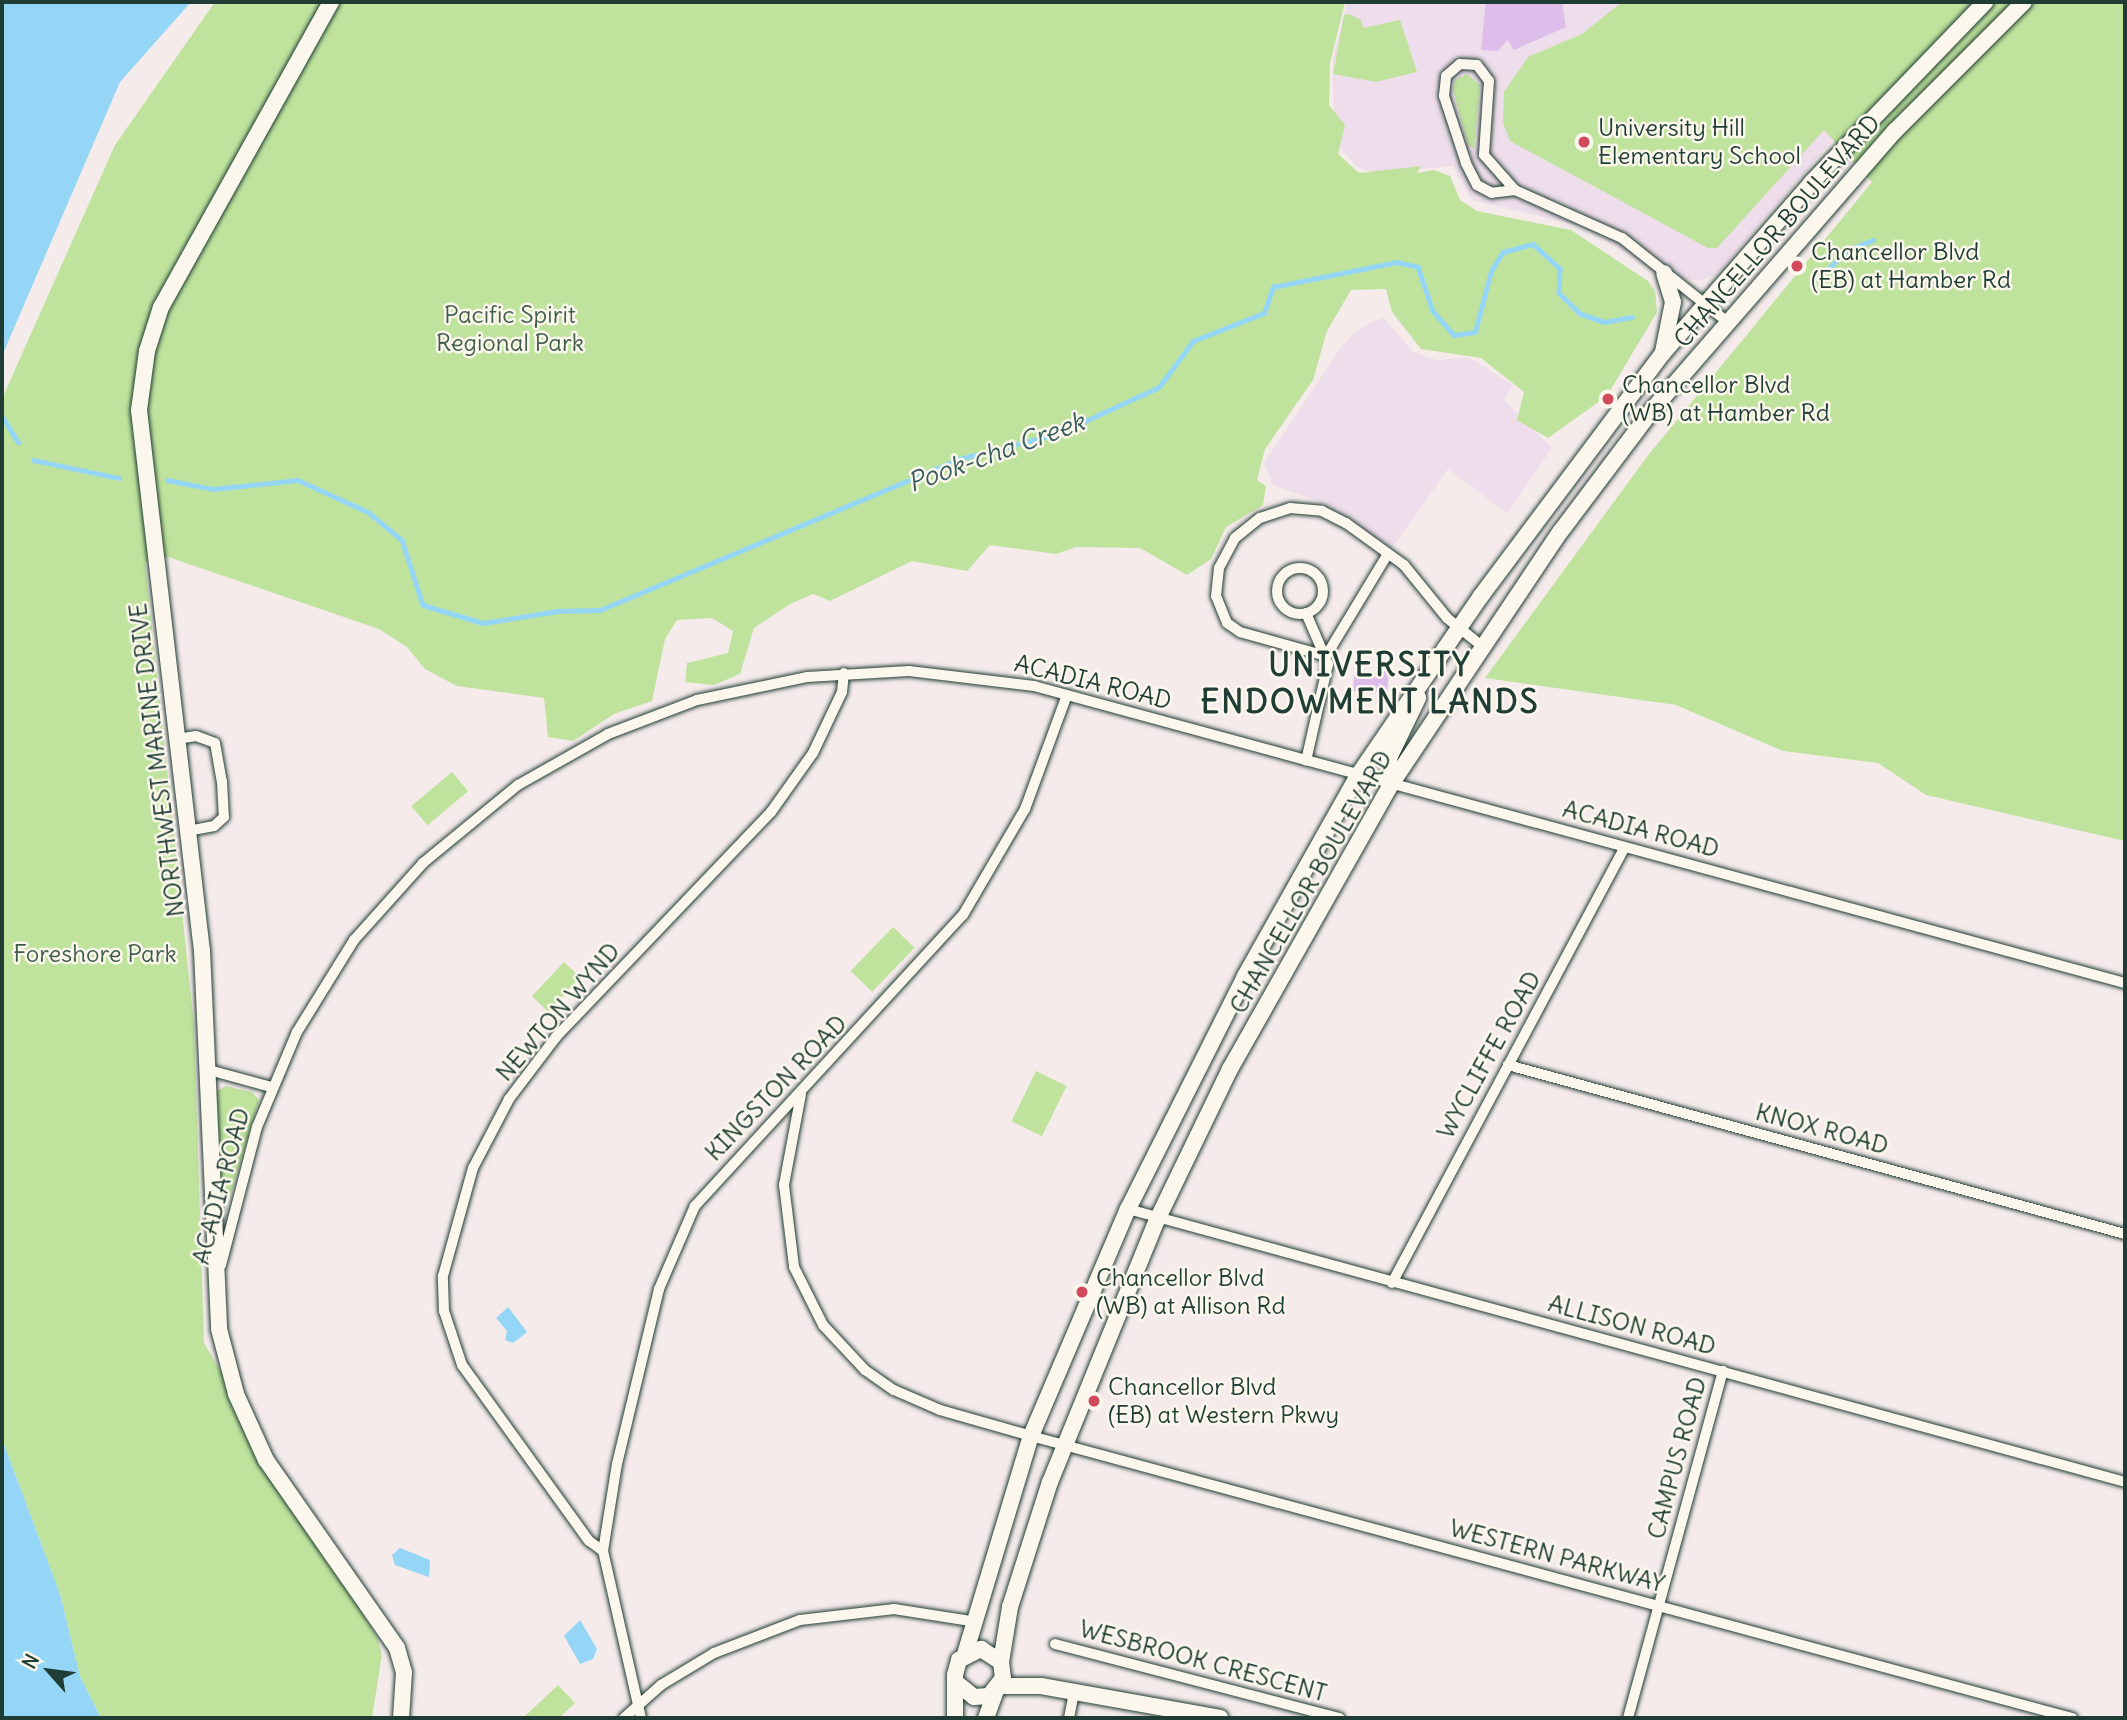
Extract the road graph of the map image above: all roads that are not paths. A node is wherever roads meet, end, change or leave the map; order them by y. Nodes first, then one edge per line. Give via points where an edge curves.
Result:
1 (331, 2) edge
2 (1985, 2) edge
3 (2024, 2) edge
4 (1484, 155) junction
5 (1466, 163) junction
6 (1515, 190) junction
7 (1664, 273) junction
8 (1704, 304) junction
9 (1725, 320) junction
10 (1663, 353) junction
11 (1386, 557) junction
12 (1306, 613) junction
13 (1459, 628) junction
14 (1482, 646) junction
15 (1326, 656) junction
16 (1432, 666) junction
17 (845, 673) junction
18 (1067, 695) junction
19 (177, 739) junction
20 (1306, 761) junction
21 (1359, 774) junction
22 (1392, 783) junction
23 (188, 831) junction
24 (1625, 847) junction
25 (2125, 982) edge
26 (1508, 1065) junction
27 (209, 1070) junction
28 (271, 1087) junction
29 (801, 1094) junction
30 (238, 1203) junction
31 (1128, 1209) junction
32 (211, 1211) junction
33 (1157, 1220) junction
34 (2125, 1234) edge
35 (1391, 1283) junction
36 (214, 1297) junction
37 (1723, 1371) junction
38 (1031, 1436) junction
39 (1064, 1445) junction
40 (2125, 1482) edge
41 (603, 1551) junction
42 (1659, 1606) junction
43 (977, 1622) junction
44 (1055, 1644) dead end
45 (965, 1654) junction
46 (1000, 1677) junction
47 (957, 1683) junction
48 (1073, 1692) junction
49 (639, 1704) junction
50 (401, 1718) edge
51 (624, 1718) edge
52 (641, 1718) edge
53 (955, 1718) edge
54 (986, 1718) edge
55 (1069, 1718) edge
56 (1216, 1718) edge
57 (1340, 1718) edge
58 (1628, 1718) edge
59 (2072, 1718) edge

1 - 19 main road, NORTHWEST MARINE DRIVE via 172,283 147,351 139,410 141,448
2 - 8 main road, CHANCELLOR BOULEVARD via 1894,93
3 - 9 main road, CHANCELLOR BOULEVARD via 1895,131
4 - 5 street
4 - 5 street via 1489,81 1477,65 1460,64 1446,76 1444,96
4 - 6 street
5 - 6 street via 1477,185 1492,193
6 - 7 street via 1622,238
7 - 8 street
7 - 10 main road via 1673,302
8 - 9 street
8 - 10 main road, CHANCELLOR BOULEVARD
9 - 14 main road, CHANCELLOR BOULEVARD via 1570,520
10 - 13 main road, CHANCELLOR BOULEVARD
11 - 13 street via 1404,565
11 - 15 street
11 - 15 street via 1346,523 1322,511 1290,508 1260,518 1235,538 1219,568 1216,596 1227,623
12 - 12 street via 1318,606 1323,585 1308,569 1294,568 1281,578 1277,593 1284,607
12 - 15 street
13 - 14 street
13 - 16 main road, CHANCELLOR BOULEVARD
14 - 22 main road, CHANCELLOR BOULEVARD
15 - 20 street
16 - 21 main road, CHANCELLOR BOULEVARD
16 - 22 main road via 1389,758
17 - 18 street, ACADIA ROAD via 968,676
17 - 28 street, ACADIA ROAD via 684,704 608,734 495,801 423,863 354,940 297,1032
17 - 41 street, NEWTON WYND via 842,692 813,753 771,812 556,1037 520,1083 481,1150 458,1210 443,1276 454,1348 589,1541
18 - 20 street, ACADIA ROAD
18 - 29 street, KINGSTON ROAD via 1025,810 969,907 930,957
19 - 23 main road, NORTHWEST MARINE DRIVE
19 - 23 street via 196,736 215,743 221,770 224,817 214,827
20 - 21 street, ACADIA ROAD
21 - 22 street, ACADIA ROAD
21 - 31 main road, CHANCELLOR BOULEVARD via 1245,976
22 - 24 street, ACADIA ROAD
22 - 33 main road, CHANCELLOR BOULEVARD via 1230,1069
23 - 27 main road, NORTHWEST MARINE DRIVE
24 - 25 street, ACADIA ROAD
24 - 26 street, WYCLIFFE ROAD
26 - 34 street, KNOX ROAD
26 - 35 street, WYCLIFFE ROAD
27 - 28 street, ACADIA ROAD
27 - 32 main road, NORTHWEST MARINE DRIVE
28 - 30 street, ACADIA ROAD
29 - 38 street, WESTERN PARKWAY via 784,1185 786,1226 794,1267 823,1325 865,1370 894,1390 940,1410
29 - 41 street, KINGSTON ROAD via 714,1182 673,1247 617,1464
30 - 32 street via 228,1212
30 - 36 street, ACADIA ROAD
31 - 33 street, ALLISON ROAD
31 - 38 main road, CHANCELLOR BOULEVARD
32 - 36 main road, NORTHWEST MARINE DRIVE
33 - 35 street, ALLISON ROAD
33 - 39 main road, CHANCELLOR BOULEVARD
35 - 37 street, ALLISON ROAD
36 - 50 main road, NORTHWEST MARINE DRIVE via 228,1368 255,1439 290,1499 397,1648 404,1672
37 - 40 street, ALLISON ROAD
37 - 42 street, CAMPUS ROAD
38 - 39 street, WESTERN PARKWAY
38 - 43 main road, CHANCELLOR BOULEVARD via 992,1552
39 - 42 street, WESTERN PARKWAY
39 - 46 main road, CHANCELLOR BOULEVARD via 1021,1569
41 - 49 street
42 - 58 street, CAMPUS ROAD
42 - 59 street, WESTERN PARKWAY
43 - 45 main road, CHANCELLOR BOULEVARD
43 - 49 street via 894,1609 800,1620 714,1653
44 - 57 street, WESBROOK CRESCENT
45 - 46 main road via 989,1651
45 - 47 main road via 956,1667
46 - 47 main road via 974,1697
46 - 48 main road
46 - 54 main road, CHANCELLOR BOULEVARD
47 - 53 main road
48 - 55 street
48 - 56 main road
49 - 51 street
49 - 52 street

